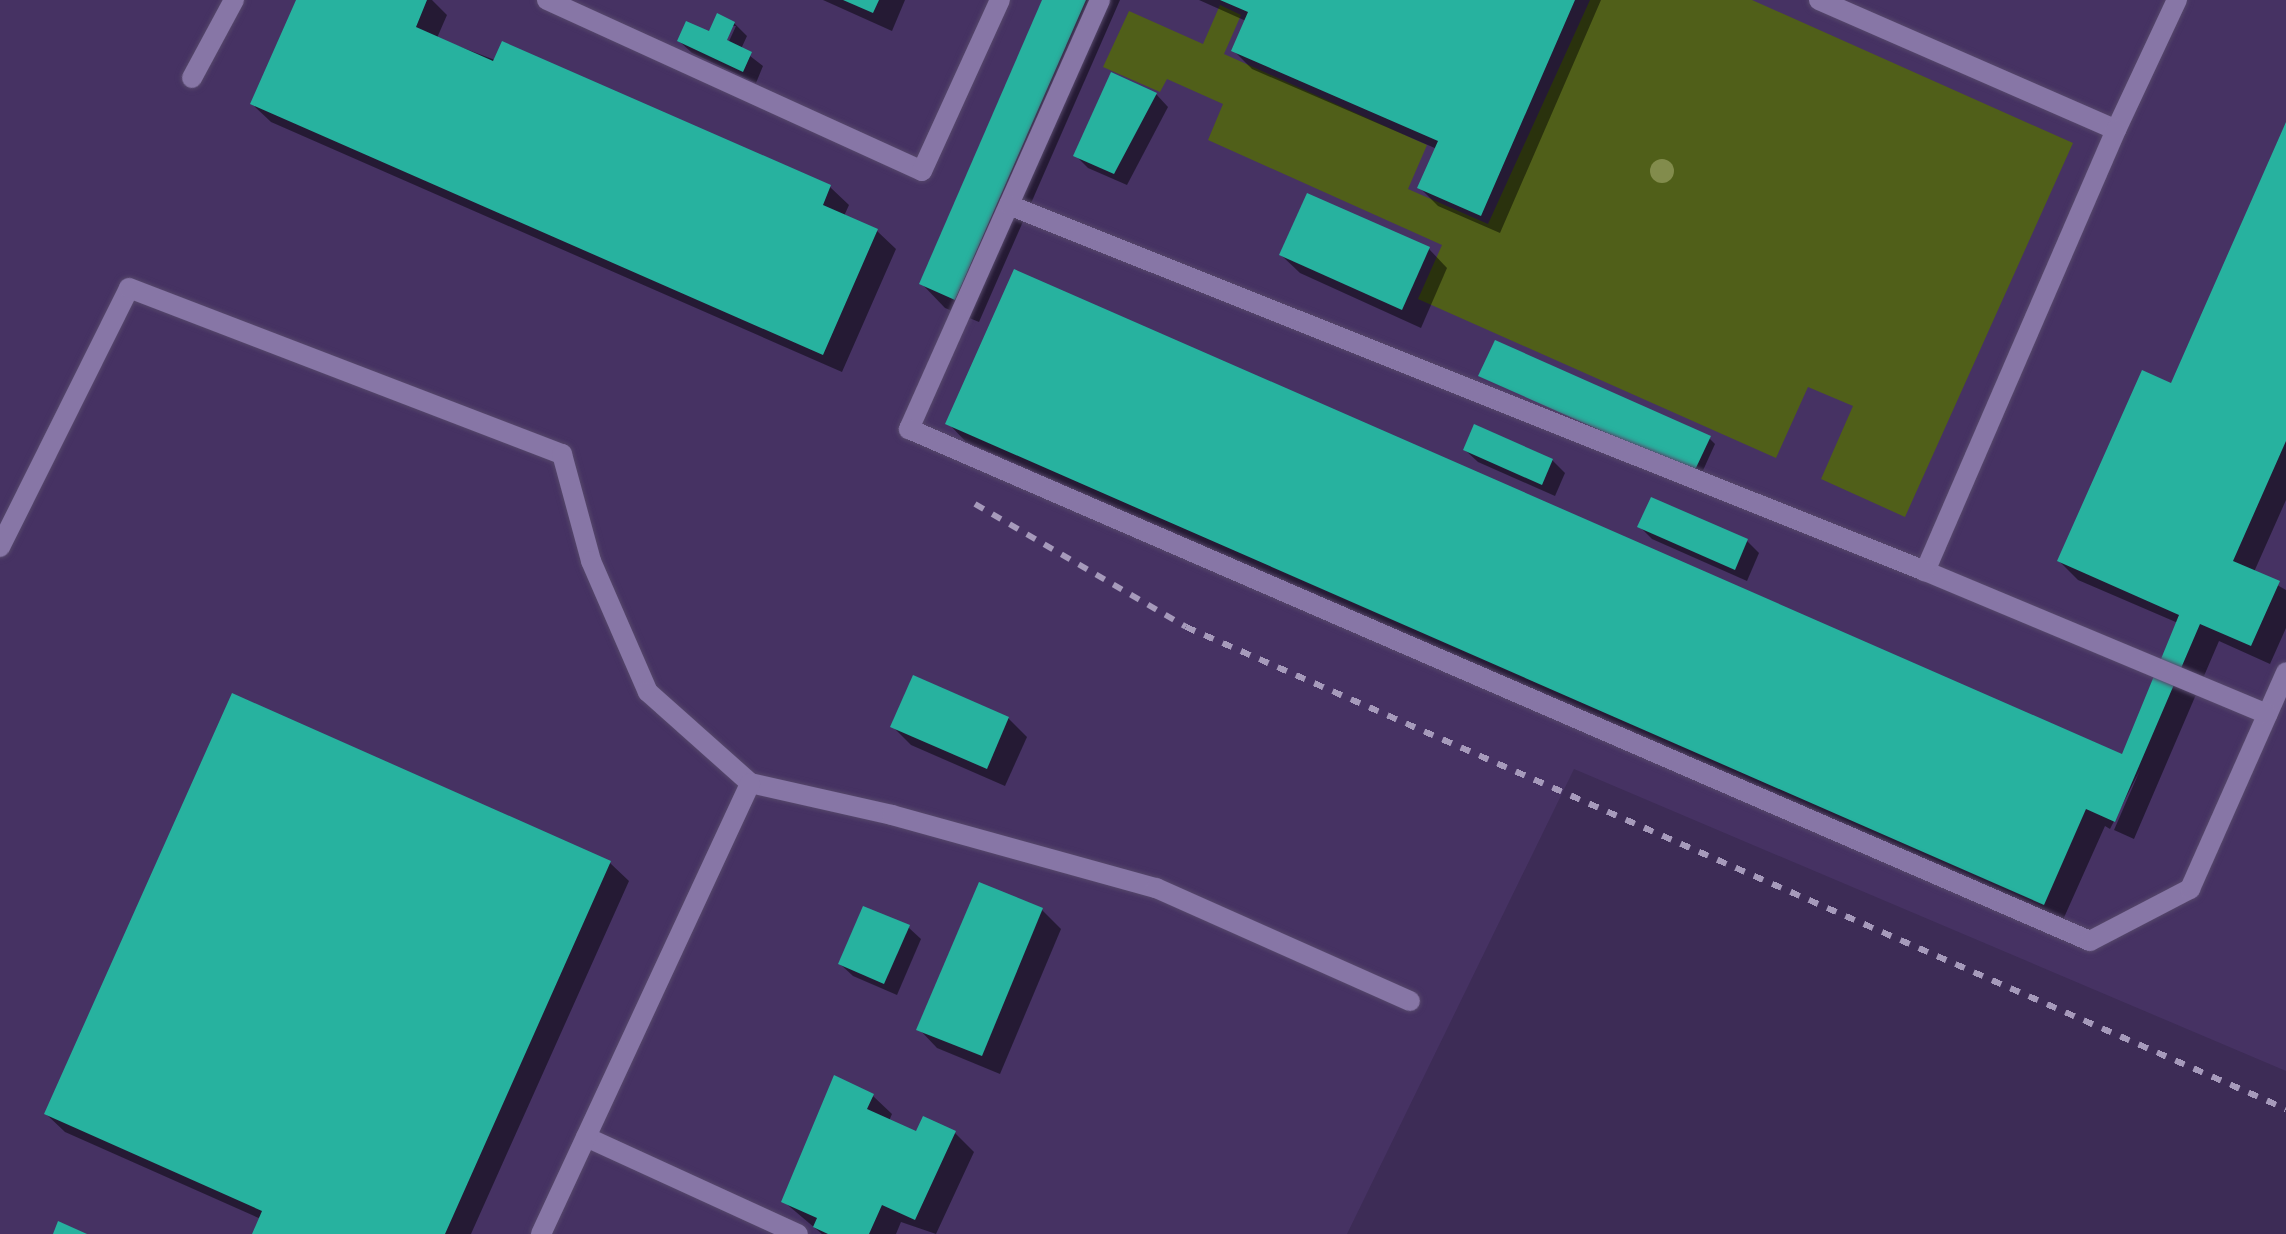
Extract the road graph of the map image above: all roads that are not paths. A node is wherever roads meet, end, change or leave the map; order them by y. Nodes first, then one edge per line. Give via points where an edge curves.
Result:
1 (234, 0) edge
2 (547, 0) edge
3 (1000, 0) edge
4 (1100, 0) edge
5 (1819, 0) edge
6 (2177, 0) edge
7 (192, 78) dead end
8 (2116, 130) junction
9 (1009, 205) junction
10 (0, 547) edge
11 (1925, 571) junction
12 (2286, 672) edge
13 (2267, 714) junction
14 (750, 783) junction
15 (1410, 1001) dead end
16 (586, 1137) junction
17 (541, 1234) edge
18 (798, 1234) edge

1 - 7 lane
2 - 3 lane via 922,171
4 - 9 lane
5 - 8 lane
6 - 8 lane
8 - 11 lane
9 - 11 lane
9 - 13 lane via 909,429 2090,941 2190,889
10 - 14 lane via 129,288 562,454 591,561 648,692
11 - 13 lane
12 - 13 lane
14 - 15 lane via 892,815 1156,888
14 - 16 lane
16 - 17 lane
16 - 18 lane

